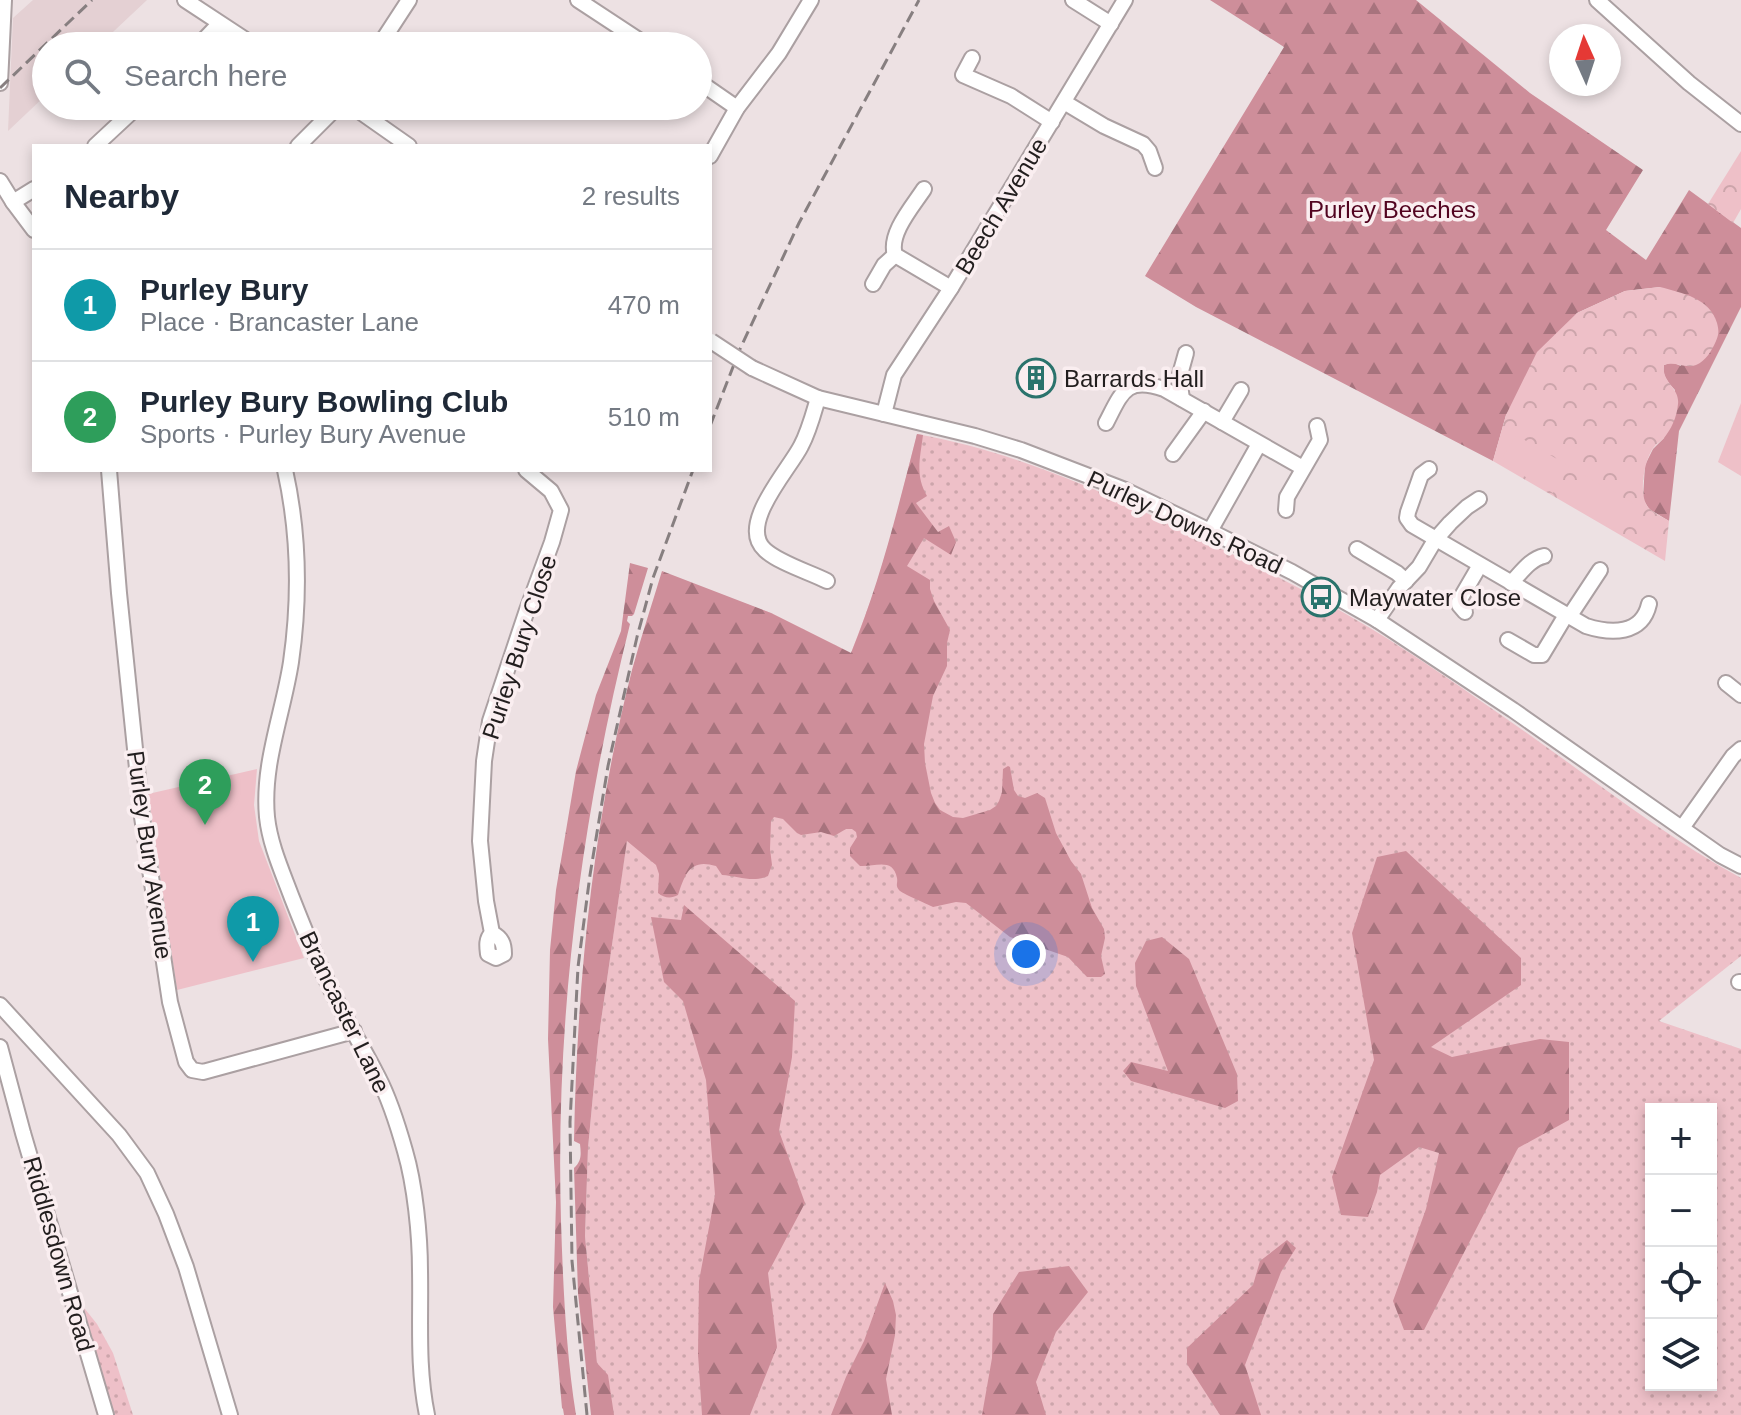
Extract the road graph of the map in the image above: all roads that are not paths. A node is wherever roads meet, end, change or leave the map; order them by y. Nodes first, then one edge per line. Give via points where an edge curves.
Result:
1 (4, 0) edge
2 (185, 0) edge
3 (409, 0) edge
4 (811, 0) edge
5 (1073, 0) edge
6 (1125, 0) edge
7 (1597, 0) edge
8 (583, 1) edge
9 (219, 24) junction
10 (1111, 24) junction
11 (211, 32) edge
12 (232, 32) edge
13 (388, 32) edge
14 (628, 32) edge
15 (972, 58) dead end
16 (963, 75) junction
17 (0, 83) edge
18 (954, 89) dead end
19 (712, 91) edge
20 (1064, 102) junction
21 (737, 108) junction
22 (123, 120) edge
23 (324, 120) edge
24 (372, 120) edge
25 (1052, 122) junction
26 (1741, 124) edge
27 (97, 144) edge
28 (300, 144) edge
29 (406, 144) edge
30 (712, 152) edge
31 (1155, 168) dead end
32 (0, 181) edge
33 (924, 189) dead end
34 (32, 190) edge
35 (13, 202) junction
36 (32, 227) edge
37 (895, 255) junction
38 (873, 284) dead end
39 (951, 288) junction
40 (712, 342) edge
41 (1186, 353) dead end
42 (1241, 390) dead end
43 (818, 398) junction
44 (1182, 399) junction
45 (1204, 411) junction
46 (884, 414) junction
47 (1222, 422) junction
48 (1106, 423) dead end
49 (1317, 426) dead end
50 (1259, 444) junction
51 (1173, 454) dead end
52 (1303, 468) junction
53 (1429, 469) dead end
54 (109, 472) edge
55 (285, 472) edge
56 (528, 472) edge
57 (1479, 499) dead end
58 (1286, 510) dead end
59 (1210, 531) junction
60 (1435, 540) junction
61 (1357, 549) dead end
62 (1544, 556) dead end
63 (1480, 565) junction
64 (1600, 570) dead end
65 (822, 573) dead end
66 (1406, 581) junction
67 (1511, 583) junction
68 (1649, 604) dead end
69 (1465, 612) dead end
70 (1568, 616) junction
71 (1377, 620) junction
72 (1508, 640) dead end
73 (1726, 683) dead end
74 (1741, 695) edge
75 (1741, 749) edge
76 (1682, 828) junction
77 (1741, 866) edge
78 (492, 933) dead end
79 (0, 1005) edge
80 (354, 1031) junction
81 (0, 1047) edge
82 (106, 1415) edge
83 (230, 1415) edge
84 (427, 1415) edge

1 - 17 street
2 - 9 street
3 - 13 street
4 - 21 street
5 - 10 street
6 - 10 street, Beech Avenue
7 - 26 street
8 - 14 street
9 - 11 street
9 - 12 street
10 - 20 street, Beech Avenue
15 - 16 street
16 - 18 street
16 - 25 street
19 - 21 street
20 - 25 street, Beech Avenue
20 - 31 street via 1143,144
21 - 30 street
22 - 27 street
23 - 28 street
24 - 29 street
25 - 39 street, Beech Avenue
32 - 35 street
33 - 37 street via 897,231
34 - 35 street
35 - 36 street
37 - 38 street
37 - 39 street
39 - 46 street, Beech Avenue via 894,375
40 - 43 street, Purley Downs Road, bridge via 752,368
41 - 44 street via 1179,378
42 - 47 street
43 - 46 street, Purley Downs Road
43 - 65 street via 801,447 765,503 757,537 777,558
44 - 45 street
44 - 48 street via 1150,384 1128,386
45 - 47 street
45 - 51 street
46 - 59 street, Purley Downs Road via 1021,450 1125,490
47 - 50 street
49 - 52 street via 1320,440
50 - 52 street
50 - 59 street
52 - 58 street
53 - 60 street via 1421,475 1407,518
54 - 80 street, Purley Bury Avenue via 142,817 170,1002 186,1062 203,1072
55 - 80 street, Brancaster Lane via 297,569 291,664 272,744 267,815 300,917
56 - 78 street, Purley Bury Close via 551,491 561,510 490,721 480,841
57 - 60 street
59 - 71 street, Purley Downs Road
60 - 63 street
60 - 66 street
61 - 66 street
62 - 67 street
63 - 67 street
63 - 69 street via 1459,601
64 - 70 street
66 - 71 street
67 - 70 street
68 - 70 street via 1642,621 1626,629 1597,629
70 - 72 street via 1542,655
71 - 76 street, Purley Downs Road
73 - 74 street
75 - 76 street
76 - 77 street, Purley Downs Road
79 - 83 street via 147,1173 186,1267
80 - 84 street, Brancaster Lane via 380,1080 406,1153 421,1269 419,1360
81 - 82 street, Riddlesdown Road

